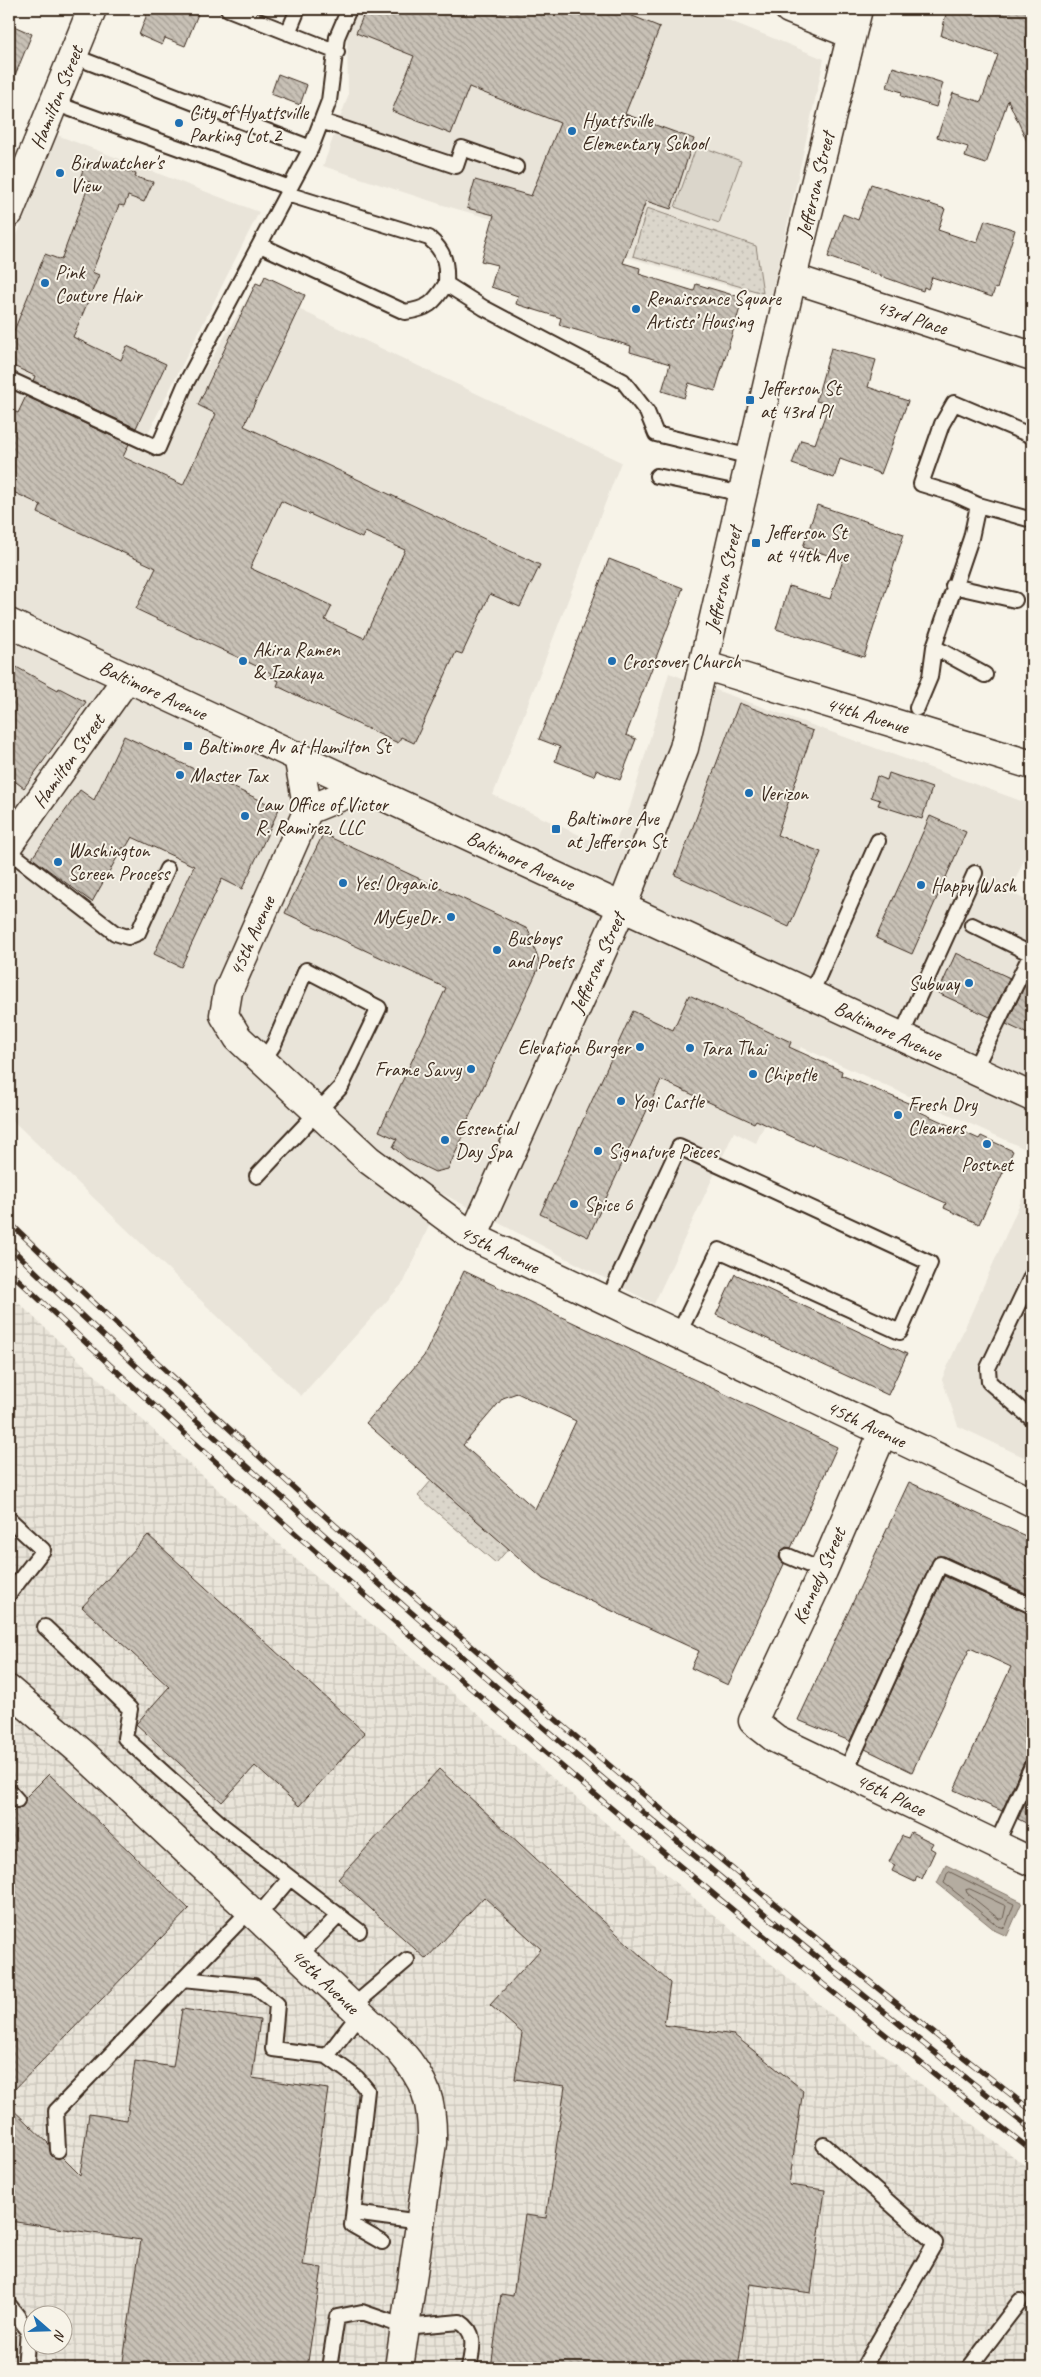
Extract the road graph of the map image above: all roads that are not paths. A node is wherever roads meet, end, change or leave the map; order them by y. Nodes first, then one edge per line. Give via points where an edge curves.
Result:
1 (92, 9) edge
2 (228, 9) edge
3 (298, 9) edge
4 (349, 9) edge
5 (789, 9) edge
6 (855, 21) edge
7 (288, 33) junction
8 (337, 52) junction
9 (73, 56) junction
10 (54, 103) junction
11 (321, 121) junction
12 (311, 148) junction
13 (516, 167) dead end
14 (288, 191) junction
15 (9, 213) edge
16 (260, 245) junction
17 (792, 278) junction
18 (446, 284) junction
19 (1032, 356) edge
20 (9, 379) edge
21 (1032, 436) edge
22 (751, 457) junction
23 (657, 476) dead end
24 (743, 494) junction
25 (978, 505) junction
26 (1032, 520) edge
27 (953, 586) junction
28 (1015, 600) dead end
29 (9, 623) edge
30 (9, 631) edge
31 (35, 636) junction
32 (934, 647) junction
33 (703, 666) junction
34 (985, 675) dead end
35 (127, 678) junction
36 (917, 708) dead end
37 (298, 756) junction
38 (1032, 765) edge
39 (364, 787) junction
40 (308, 810) junction
41 (878, 841) dead end
42 (9, 844) edge
43 (9, 852) edge
44 (167, 869) dead end
45 (975, 873) dead end
46 (622, 906) junction
47 (972, 925) dead end
48 (811, 994) junction
49 (901, 1036) junction
50 (263, 1061) junction
51 (974, 1070) junction
52 (1032, 1097) edge
53 (317, 1112) junction
54 (257, 1176) dead end
55 (473, 1237) junction
56 (1032, 1275) edge
57 (608, 1300) junction
58 (679, 1333) junction
59 (1032, 1419) edge
60 (884, 1430) junction
61 (1032, 1502) edge
62 (9, 1519) edge
63 (788, 1556) dead end
64 (823, 1571) junction
65 (9, 1594) edge
66 (1032, 1606) edge
67 (45, 1627) dead end
68 (9, 1690) edge
69 (753, 1722) joint
70 (1032, 1766) edge
71 (845, 1773) junction
72 (996, 1845) junction
73 (1032, 1862) edge
74 (290, 1878) junction
75 (253, 1913) junction
76 (338, 1915) junction
77 (359, 1931) dead end
78 (299, 1956) junction
79 (407, 1960) dead end
80 (183, 1979) junction
81 (356, 2010) junction
82 (327, 2056) junction
83 (824, 2144) dead end
84 (58, 2150) dead end
85 (354, 2213) junction
86 (420, 2222) junction
87 (382, 2242) dead end
88 (1020, 2301) dead end
89 (9, 2305) edge
90 (405, 2327) junction
91 (25, 2368) edge
92 (330, 2368) edge
93 (399, 2368) edge
94 (469, 2368) edge
95 (864, 2368) edge
96 (969, 2368) edge

1 - 9 street, Hamilton Street
2 - 7 lane
3 - 7 lane
4 - 8 lane via 337,37
5 - 6 street
6 - 17 street, Jefferson Street
7 - 8 lane
8 - 11 lane
9 - 10 street, Hamilton Street
9 - 12 lane
10 - 14 lane
10 - 15 street, Hamilton Street
11 - 12 lane
11 - 13 lane via 456,166 462,148
12 - 14 lane
14 - 16 lane
14 - 18 lane via 429,238 440,248 447,264
16 - 18 lane via 405,312 420,310 435,301
16 - 20 lane via 185,385 158,448
17 - 19 street, 43rd Place
17 - 22 street, Jefferson Street
18 - 22 lane via 484,308 623,381 647,412 656,434
21 - 25 lane via 954,403 942,424 921,484
22 - 24 street, Jefferson Street
23 - 24 lane
24 - 33 street, Jefferson Street
25 - 26 lane
25 - 27 lane via 971,538
27 - 28 lane
27 - 32 lane
29 - 31 street, Baltimore Avenue
30 - 31 street
31 - 35 street, Baltimore Avenue
32 - 34 lane
32 - 36 lane via 930,677
33 - 38 street, 44th Avenue
33 - 46 street, Jefferson Street via 684,748
35 - 37 street, Baltimore Avenue
35 - 42 street, Hamilton Street
37 - 39 street, Baltimore Avenue
37 - 40 street
39 - 40 street
39 - 46 street, Baltimore Avenue
40 - 50 street, 45th Avenue via 226,999 224,1015 238,1038
41 - 48 lane
43 - 44 lane via 115,933 128,937 138,933
45 - 49 lane
46 - 48 street, Baltimore Avenue
46 - 55 street, Jefferson Street
47 - 51 lane via 1031,954
48 - 49 street, Baltimore Avenue
49 - 51 street, Baltimore Avenue
50 - 53 street, 45th Avenue
50 - 53 lane via 274,1044 306,970 379,1008 341,1087
51 - 52 street, Baltimore Avenue
53 - 54 lane
53 - 55 street, 45th Avenue via 369,1160
55 - 57 street, 45th Avenue
56 - 59 lane via 988,1368 989,1382
57 - 58 street, 45th Avenue
57 - 58 lane via 679,1146 930,1263 900,1332 719,1250
58 - 60 street, 45th Avenue
60 - 61 street, 45th Avenue
60 - 64 street, Kennedy Street
62 - 65 lane via 43,1550
63 - 64 lane
64 - 69 street, Kennedy Street
66 - 71 lane via 940,1564
67 - 74 lane via 130,1709 125,1738 223,1826
68 - 75 street, 46th Avenue
69 - 71 street, 46th Place via 776,1739
70 - 72 lane
71 - 72 street, 46th Place
72 - 73 street, 46th Place
74 - 75 lane
74 - 76 lane
75 - 78 street, 46th Avenue
75 - 80 lane
76 - 77 lane
76 - 78 lane
78 - 81 street, 46th Avenue
79 - 81 lane
80 - 82 lane via 254,1986 277,2004 273,2049
80 - 84 lane via 56,2111
81 - 82 lane
81 - 86 street, 46th Avenue via 416,2069 427,2092 433,2119 432,2143
82 - 85 lane via 357,2078 367,2090
83 - 95 lane via 936,2243
85 - 86 lane
85 - 87 lane via 352,2226
86 - 90 street, 46th Avenue
88 - 96 lane
89 - 91 lane via 28,2330
90 - 92 lane via 362,2312 337,2316
90 - 93 street, 46th Avenue
90 - 94 lane via 460,2322 468,2327 473,2336

